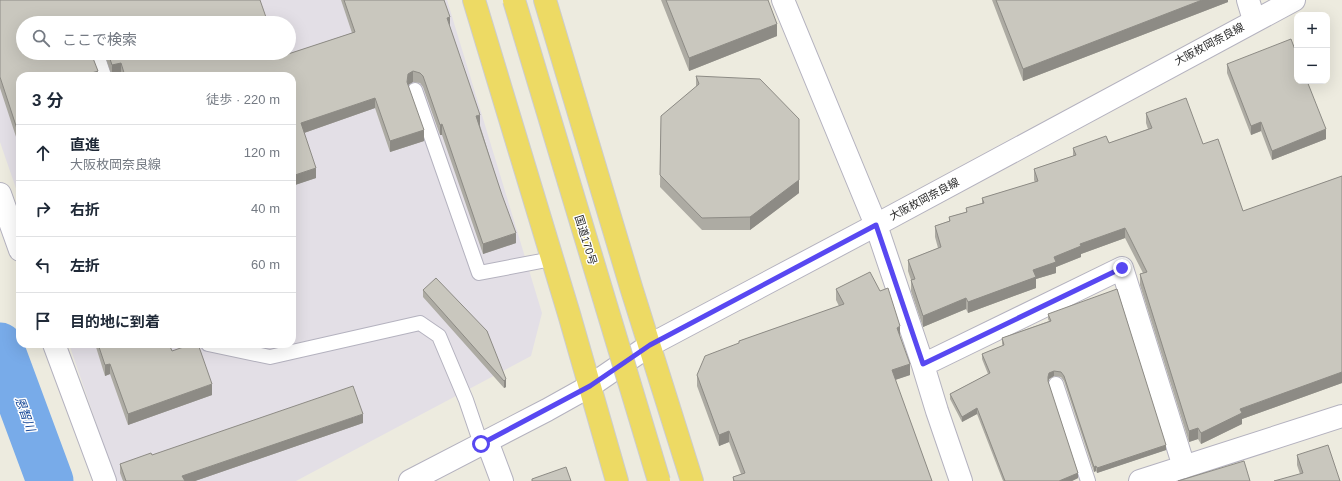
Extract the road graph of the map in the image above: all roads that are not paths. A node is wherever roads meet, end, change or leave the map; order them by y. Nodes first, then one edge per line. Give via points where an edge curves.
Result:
1 (474, 0) edge
2 (514, 0) edge
3 (545, 0) edge
4 (783, 0) edge
5 (1294, 0) edge
6 (1251, 10) edge
7 (99, 60) edge
8 (103, 72) edge
9 (415, 90) dead end
10 (0, 194) edge
11 (876, 225) junction
12 (16, 239) edge
13 (552, 259) junction
14 (650, 345) junction
15 (55, 348) edge
16 (227, 348) edge
17 (923, 364) junction
18 (1056, 384) dead end
19 (590, 386) junction
20 (1342, 416) edge
21 (484, 443) junction
22 (1184, 467) junction
23 (105, 481) edge
24 (410, 481) edge
25 (502, 481) edge
26 (617, 481) edge
27 (659, 481) edge
28 (692, 481) edge
29 (961, 481) edge
30 (1088, 481) edge
31 (1140, 481) edge

1 - 13 highway
2 - 27 highway, 国道170号, bridge
3 - 14 highway
4 - 11 street
5 - 6 street, 大阪枚岡奈良線
6 - 11 street, 大阪枚岡奈良線
7 - 8 lane
9 - 13 lane via 479,273
10 - 12 street
11 - 14 street, 大阪枚岡奈良線
11 - 17 street
13 - 19 highway
14 - 19 street, 大阪枚岡奈良線
14 - 28 highway
15 - 23 street
16 - 21 lane via 270,357 420,324 439,336
17 - 22 street via 1122,268
17 - 29 street via 936,411
18 - 30 lane
19 - 21 street, 大阪枚岡奈良線
19 - 26 highway
20 - 22 street
21 - 24 street, 大阪枚岡奈良線
21 - 25 street
22 - 31 street

